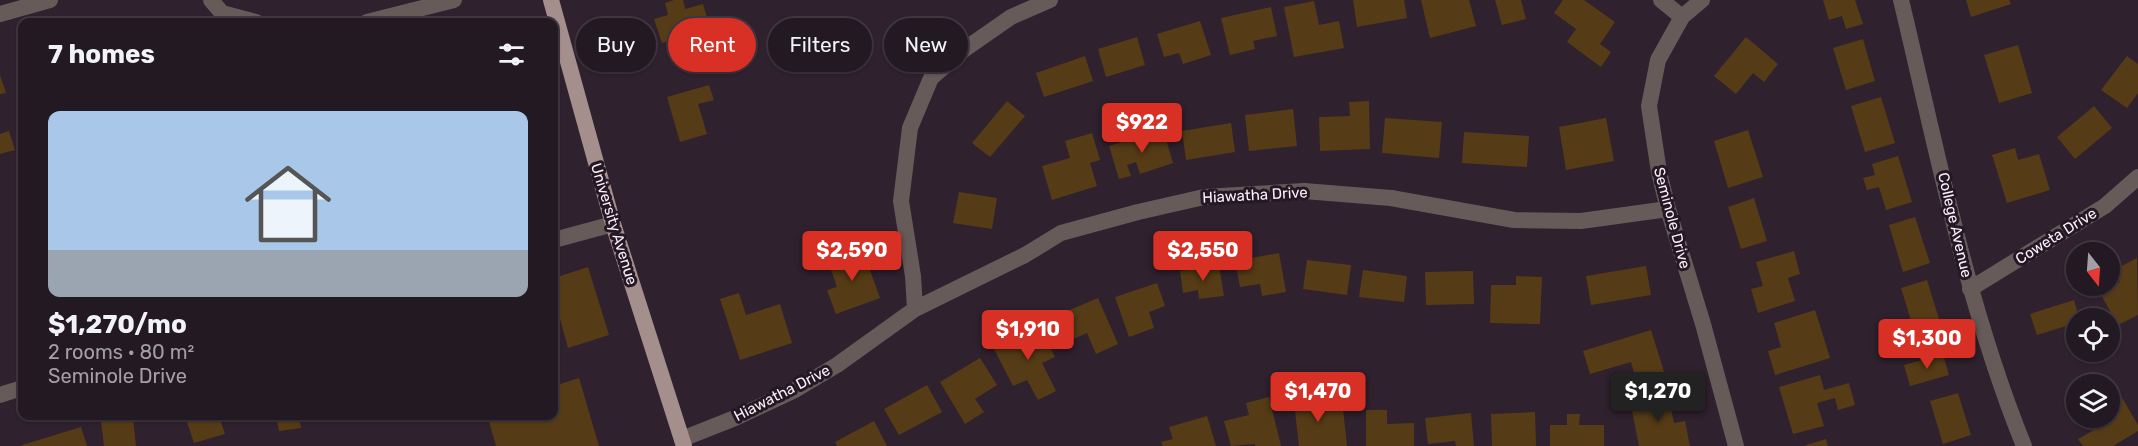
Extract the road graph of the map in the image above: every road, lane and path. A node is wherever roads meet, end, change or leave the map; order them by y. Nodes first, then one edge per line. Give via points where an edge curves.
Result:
1 (50, 0) edge
2 (211, 0) edge
3 (454, 0) edge
4 (551, 0) edge
5 (1050, 0) edge
6 (1661, 0) edge
7 (1702, 0) edge
8 (1901, 0) edge
9 (0, 14) edge
10 (1682, 17) junction
11 (241, 18) edge
12 (383, 18) edge
13 (556, 18) edge
14 (558, 25) edge
15 (2138, 177) edge
16 (1668, 209) junction
17 (613, 224) junction
18 (558, 239) edge
19 (1970, 289) junction
20 (915, 309) junction
21 (18, 389) edge
22 (0, 394) edge
23 (683, 442) edge
24 (1736, 446) edge
25 (2024, 446) edge

1 - 9 street
2 - 11 street via 222,13
3 - 12 street
4 - 13 main road, University Avenue
5 - 20 street via 1011,17 965,48 931,78 910,128 901,201
6 - 10 street
7 - 10 street, Seminole Drive
8 - 19 street, College Avenue
10 - 16 street, Seminole Drive via 1658,60 1650,106
14 - 17 main road, University Avenue
15 - 19 street, Coweta Drive via 2104,206
16 - 20 street, Hiawatha Drive via 1581,220 1514,220 1391,198 1304,191 1204,197 1061,233
16 - 24 street, Seminole Drive
17 - 18 street
17 - 23 main road, University Avenue
19 - 25 street, College Avenue
20 - 23 street, Hiawatha Drive via 795,390
21 - 22 street

